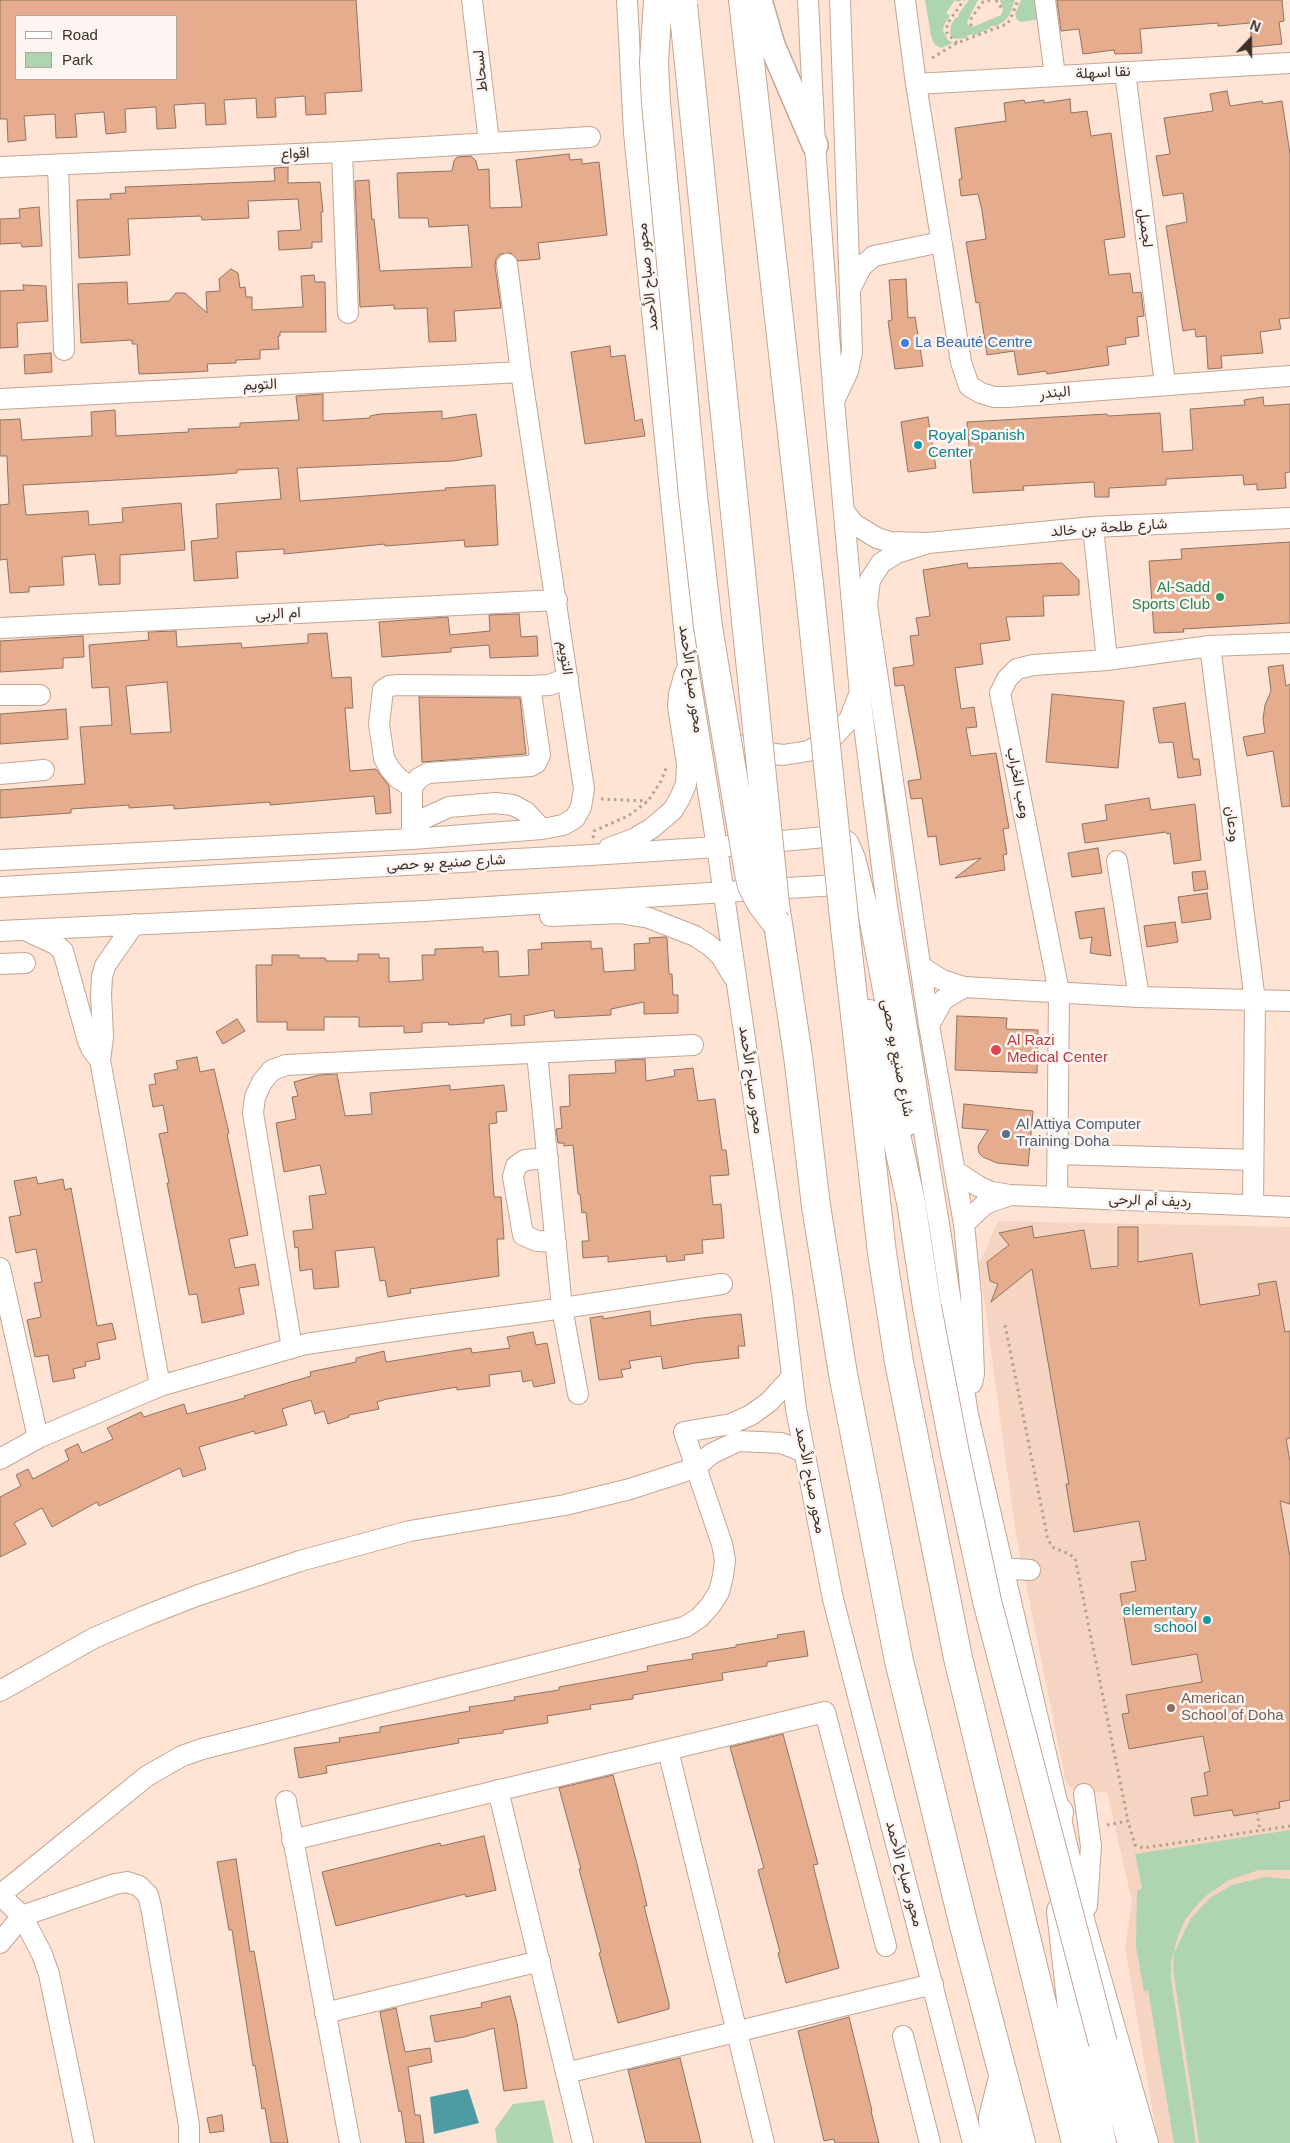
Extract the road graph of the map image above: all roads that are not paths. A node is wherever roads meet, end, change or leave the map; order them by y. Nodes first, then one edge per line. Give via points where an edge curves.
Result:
1 (472, 0) edge
2 (627, 0) edge
3 (658, 0) edge
4 (683, 0) edge
5 (743, 0) edge
6 (759, 0) edge
7 (808, 0) edge
8 (840, 0) edge
9 (905, 0) edge
10 (1045, 0) edge
11 (1290, 63) edge
12 (1125, 72) junction
13 (915, 76) junction
14 (1055, 76) junction
15 (590, 137) dead end
16 (489, 142) junction
17 (815, 145) junction
18 (342, 152) junction
19 (58, 165) junction
20 (0, 168) edge
21 (941, 242) junction
22 (507, 264) dead end
23 (850, 289) junction
24 (348, 313) dead end
25 (64, 350) dead end
26 (521, 372) junction
27 (1290, 376) edge
28 (1165, 384) junction
29 (0, 398) edge
30 (834, 401) junction
31 (844, 511) junction
32 (1290, 518) edge
33 (1093, 527) junction
34 (928, 543) junction
35 (556, 600) junction
36 (0, 628) edge
37 (1290, 642) edge
38 (1210, 646) junction
39 (1107, 660) junction
40 (688, 667) junction
41 (568, 678) junction
42 (530, 686) junction
43 (860, 694) junction
44 (0, 695) edge
45 (40, 695) dead end
46 (44, 770) dead end
47 (0, 774) edge
48 (412, 787) junction
49 (542, 829) junction
50 (412, 832) junction
51 (718, 847) junction
52 (591, 855) junction
53 (0, 860) edge
54 (1117, 861) dead end
55 (883, 872) junction
56 (861, 883) junction
57 (0, 887) edge
58 (724, 892) junction
59 (424, 911) junction
60 (134, 924) junction
61 (777, 924) junction
62 (25, 930) junction
63 (0, 931) edge
64 (25, 963) dead end
65 (0, 964) edge
66 (920, 966) junction
67 (850, 980) junction
68 (737, 982) junction
69 (964, 987) junction
70 (1059, 992) junction
71 (1139, 997) junction
72 (1255, 1001) junction
73 (1290, 1001) edge
74 (929, 1025) junction
75 (693, 1045) dead end
76 (538, 1053) junction
77 (100, 1060) junction
78 (1058, 1154) junction
79 (548, 1158) junction
80 (1253, 1160) junction
81 (955, 1171) junction
82 (1010, 1195) junction
83 (1057, 1197) junction
84 (1253, 1205) junction
85 (1290, 1207) edge
86 (964, 1224) junction
87 (940, 1230) junction
88 (556, 1242) junction
89 (0, 1268) edge
90 (722, 1284) dead end
91 (562, 1308) junction
92 (292, 1348) junction
93 (792, 1377) junction
94 (160, 1386) junction
95 (578, 1394) dead end
96 (968, 1414) junction
97 (38, 1438) junction
98 (804, 1452) junction
99 (0, 1459) edge
100 (695, 1468) junction
101 (1002, 1568) junction
102 (1030, 1570) dead end
103 (0, 1691) edge
104 (668, 1750) junction
105 (498, 1790) junction
106 (1084, 1794) dead end
107 (286, 1801) dead end
108 (1059, 1812) junction
109 (1090, 1837) junction
110 (1065, 1839) junction
111 (292, 1840) junction
112 (0, 1895) edge
113 (22, 1916) junction
114 (1085, 1923) junction
115 (0, 1943) edge
116 (886, 1946) dead end
117 (540, 1961) junction
118 (933, 1984) junction
119 (325, 2013) junction
120 (736, 2032) junction
121 (903, 2036) dead end
122 (566, 2073) junction
123 (1004, 2077) junction
124 (84, 2143) edge
125 (190, 2143) edge
126 (350, 2143) edge
127 (584, 2143) edge
128 (764, 2143) edge
129 (930, 2143) edge
130 (973, 2143) edge
131 (994, 2143) edge
132 (1021, 2143) edge
133 (1076, 2143) edge
134 (1102, 2143) edge
135 (1132, 2143) edge
136 (1148, 2143) edge

1 - 16 street, لسحاط
2 - 40 street, محور صباح الأحمد via 634,133
3 - 61 highway, bridge via 654,62 656,103 708,628 752,886 760,903
4 - 61 highway, bridge
5 - 67 highway, bridge
6 - 17 main road via 772,45
7 - 17 street
8 - 23 street
9 - 13 street, البندر
10 - 14 street
11 - 12 street, نقا اسهلة
12 - 14 street, نقا اسهلة
12 - 28 street, لجميل
13 - 14 street, نقا اسهلة
13 - 21 street, البندر
15 - 16 street, اقواع
16 - 18 street, اقواع
17 - 30 street
18 - 19 street, اقواع
18 - 24 street
19 - 20 street, اقواع
19 - 25 street
21 - 23 street via 874,256 862,266
21 - 28 street, البندر via 961,362 970,386 988,395 1008,397
22 - 26 street, التويم
23 - 30 street via 852,352 848,372
26 - 29 street, التويم
26 - 35 street, التويم
27 - 28 street, البندر
30 - 31 street
31 - 34 street, شارع طلحة بن خالد via 854,524 877,538 890,542
31 - 43 street
32 - 33 street, شارع طلحة بن خالد
33 - 34 street, شارع طلحة بن خالد
33 - 39 street
34 - 66 street, شارع طلحة بن خالد via 897,553 881,563 868,589 868,614
35 - 36 street, ام الربى
35 - 41 street, التويم
37 - 38 street, وعب الخراب
38 - 39 street, وعب الخراب
38 - 72 street, ودعان
39 - 70 street, وعب الخراب via 1017,669 1000,693
40 - 43 street via 709,697 726,735 736,745 783,756 808,751 831,739 848,720
40 - 51 street, محور صباح الأحمد
40 - 52 street via 680,688 678,706 687,764 686,784 680,798 673,810 652,828 634,839
41 - 42 street via 549,685
41 - 49 street, التويم via 583,798 578,813 569,822
42 - 48 street via 540,754 536,763 531,766 428,773
42 - 48 street via 398,685 383,690 379,724 384,758 399,779
43 - 55 street
44 - 45 street
46 - 47 street
48 - 50 street
49 - 50 street, شارع صنيع بو حصى
49 - 50 street via 526,812 495,803 449,808
50 - 53 street, شارع صنيع بو حصى
51 - 52 street, شارع صنيع بو حصى
51 - 56 street, شارع صنيع بو حصى via 838,837 848,842 852,849
51 - 58 street, محور صباح الأحمد
52 - 57 street, شارع صنيع بو حصى
54 - 71 street
55 - 56 street via 873,880
55 - 87 street
56 - 58 street
56 - 87 street, شارع صنيع بو حصى via 918,1174 926,1203
58 - 59 street
58 - 68 street, محور صباح الأحمد
59 - 60 street
59 - 68 street via 456,919 635,915 695,936 709,945 721,956
60 - 62 street
60 - 77 street via 104,972
61 - 123 highway via 837,1337 899,1661
62 - 63 street
62 - 77 street via 63,951 88,1041
64 - 65 street
66 - 69 street via 942,980
66 - 74 street
67 - 133 highway via 882,1252 899,1362 958,1658
67 - 135 highway, bridge via 867,1007 880,1059 911,1202 927,1307 987,1602
68 - 93 street, محور صباح الأحمد
69 - 70 street
69 - 74 street via 943,1000
70 - 71 street
70 - 78 street, وعب الخراب
71 - 72 street
72 - 73 street
72 - 80 street, ودعان
74 - 81 street
75 - 76 street
76 - 79 street
76 - 92 street via 286,1065 272,1070 255,1096 253,1113
77 - 94 street
78 - 80 street
78 - 83 street, وعب الخراب
79 - 88 street
79 - 88 street via 526,1160 516,1166 513,1177 523,1235 537,1241
80 - 84 street, ودعان
81 - 82 street, رديف أم الرحى via 984,1189
81 - 86 street
82 - 83 street, رديف أم الرحى
82 - 86 street, رديف أم الرحى via 985,1204
83 - 84 street, رديف أم الرحى
84 - 85 street, رديف أم الرحى
86 - 96 street via 974,1374
87 - 96 street
88 - 91 street
89 - 97 street
90 - 91 street
91 - 92 street
91 - 95 street
92 - 94 street
93 - 98 street, محور صباح الأحمد
93 - 100 street via 769,1402 751,1415 730,1424 684,1432
94 - 97 street
96 - 101 street
97 - 99 street
98 - 100 street via 781,1442 738,1441 711,1454
98 - 118 street, محور صباح الأحمد via 833,1599
100 - 103 street via 565,1505 410,1531 291,1563 196,1596 103,1635
100 - 112 street via 722,1544 724,1576 710,1606 685,1627 182,1756 147,1776
101 - 102 street
101 - 108 street
104 - 105 street
104 - 116 street via 826,1712
104 - 120 street
105 - 111 street
105 - 117 street
106 - 109 street
107 - 111 street
108 - 110 street
108 - 134 highway via 1055,1838 1069,1995 1081,2061
109 - 110 street
109 - 114 street
110 - 114 street
111 - 119 street
112 - 113 street
113 - 115 street
113 - 124 street via 49,1974
113 - 125 street via 127,1882 139,1886 148,1895
114 - 136 street
117 - 119 street
117 - 122 street
118 - 120 street
118 - 130 street, محور صباح الأحمد
119 - 126 street
120 - 122 street
120 - 128 street
121 - 129 street
122 - 127 street
123 - 131 highway via 992,2118
123 - 132 highway

